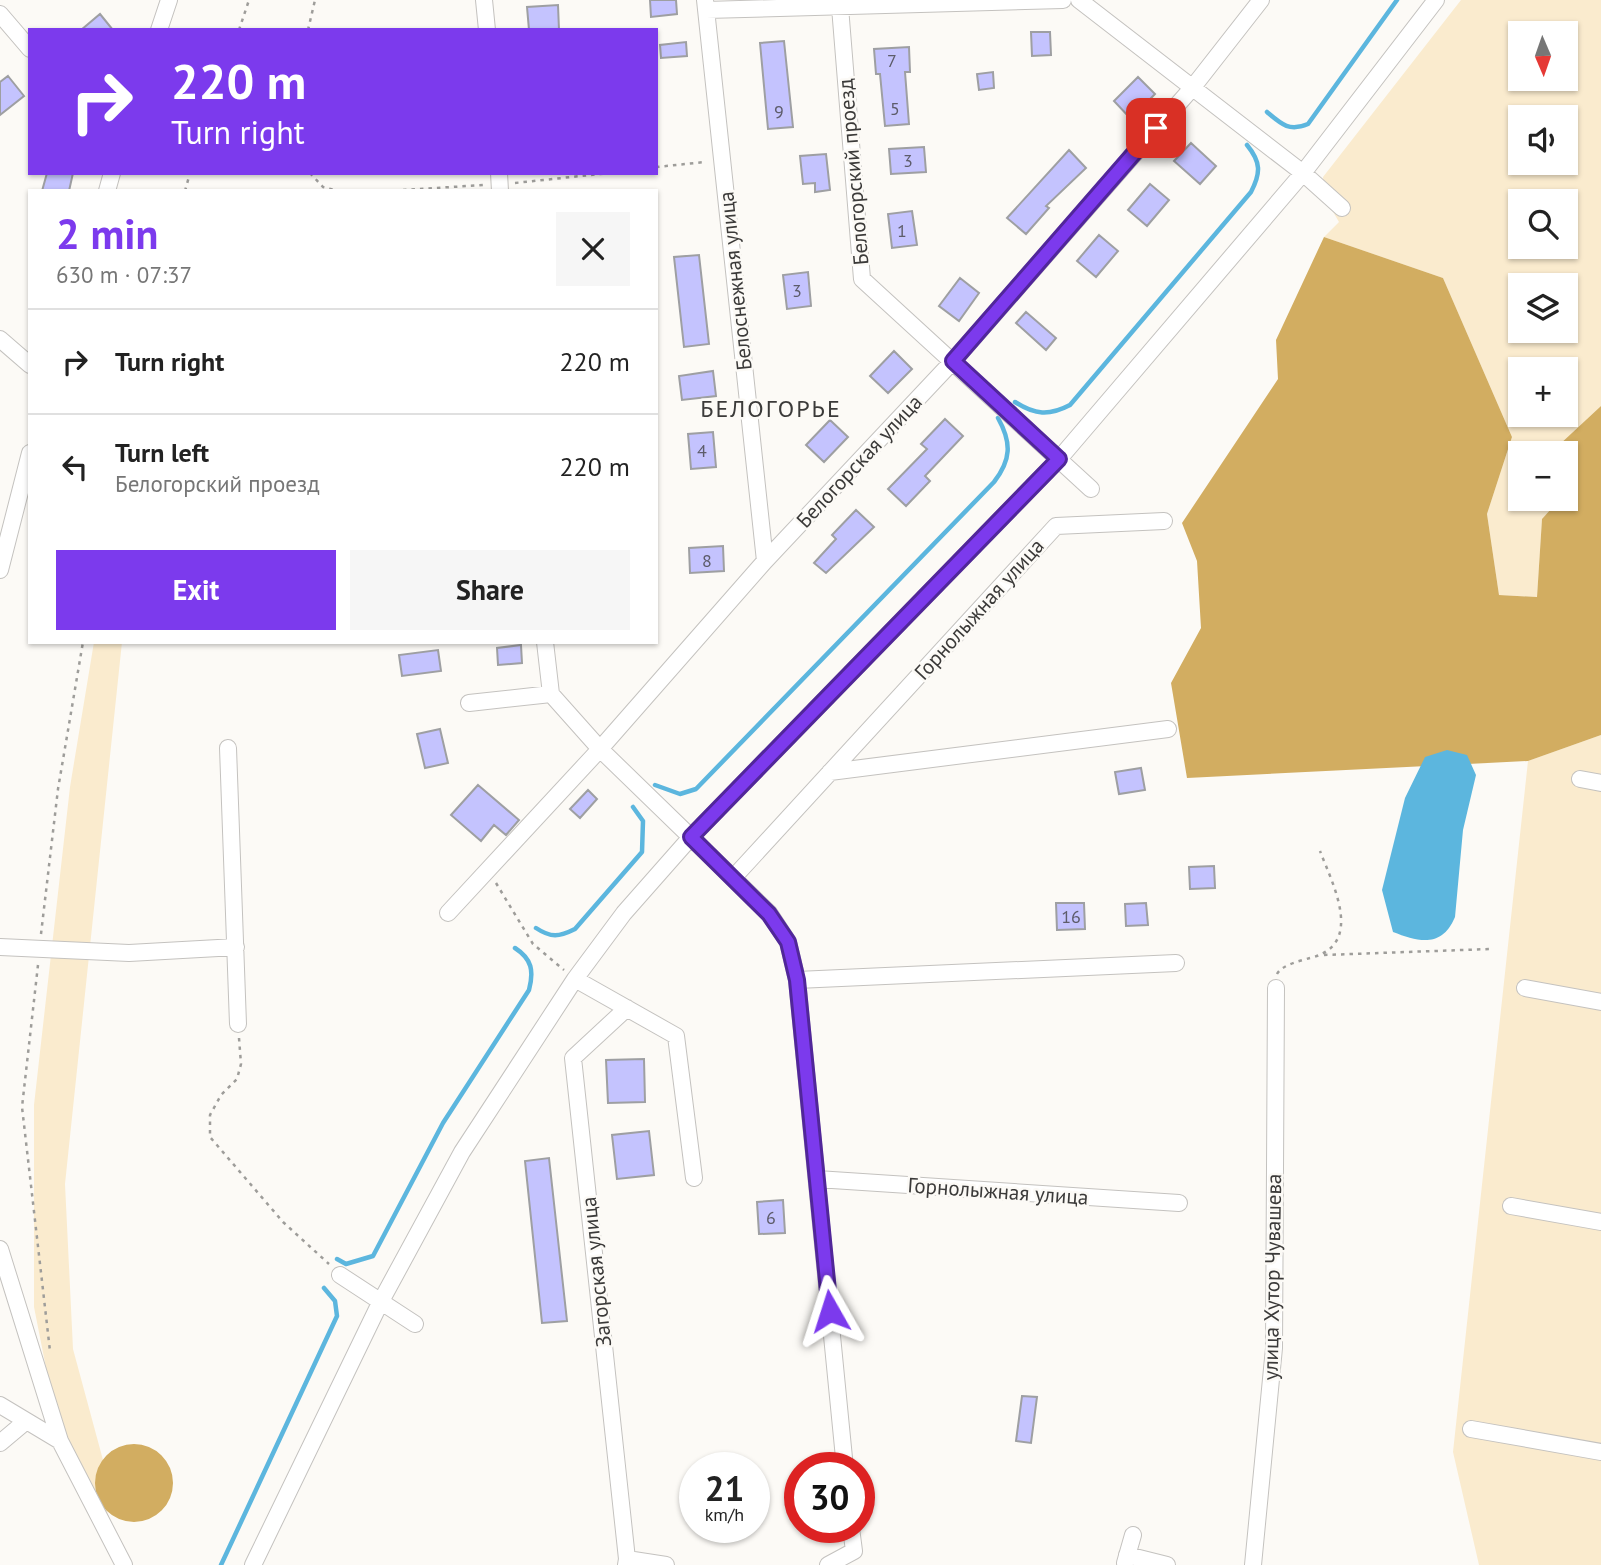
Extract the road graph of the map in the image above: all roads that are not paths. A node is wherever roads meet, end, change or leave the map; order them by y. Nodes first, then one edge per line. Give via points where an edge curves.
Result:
1 (169, 0) edge
2 (484, 0) edge
3 (1063, 0) edge
4 (1079, 0) edge
5 (1261, 0) edge
6 (1436, 0) edge
7 (705, 5) edge
8 (840, 6) junction
9 (0, 14) edge
10 (160, 28) edge
11 (487, 28) edge
12 (28, 46) edge
13 (1193, 87) junction
14 (1303, 173) junction
15 (1342, 208) dead end
16 (0, 339) edge
17 (953, 361) junction
18 (28, 363) edge
19 (1059, 459) junction
20 (28, 461) edge
21 (1091, 489) dead end
22 (1164, 521) dead end
23 (765, 561) junction
24 (0, 570) edge
25 (545, 644) edge
26 (551, 694) junction
27 (469, 703) dead end
28 (1168, 729) dead end
29 (228, 748) dead end
30 (600, 749) junction
31 (830, 772) junction
32 (1580, 779) dead end
33 (1601, 783) edge
34 (691, 837) junction
35 (734, 877) junction
36 (449, 913) dead end
37 (0, 947) edge
38 (236, 947) junction
39 (1175, 963) dead end
40 (575, 979) junction
41 (797, 980) junction
42 (1276, 988) road end
43 (1525, 988) dead end
44 (1601, 1002) edge
45 (627, 1008) junction
46 (238, 1024) road end
47 (694, 1178) dead end
48 (817, 1180) junction
49 (1179, 1203) dead end
50 (1511, 1206) dead end
51 (1601, 1222) edge
52 (0, 1249) edge
53 (340, 1275) road end
54 (380, 1303) junction
55 (415, 1324) dead end
56 (0, 1405) edge
57 (25, 1422) junction
58 (1472, 1429) dead end
59 (60, 1441) junction
60 (0, 1443) edge
61 (843, 1452) edge
62 (1601, 1452) edge
63 (1133, 1535) dead end
64 (853, 1543) edge
65 (1126, 1560) edge
66 (627, 1562) edge
67 (124, 1565) edge
68 (253, 1565) edge
69 (666, 1565) edge
70 (828, 1565) edge
71 (1167, 1565) edge
72 (1253, 1565) edge

1 - 10 street
2 - 11 street
3 - 8 street
4 - 13 street
5 - 13 street, Белогорская улица
6 - 14 street
7 - 8 street
7 - 23 street, Белоснежная улица
8 - 17 street, Белогорский проезд via 862,278
9 - 12 street
13 - 14 street
13 - 17 street, Белогорская улица
14 - 15 street
14 - 19 street
16 - 18 street
17 - 19 street, Белогорский проезд
17 - 23 street, Белогорская улица
19 - 21 street, Белогорский проезд
19 - 34 street
20 - 24 street
22 - 31 street, Горнолыжная улица via 1056,526
23 - 30 street, Белогорская улица
25 - 26 street
26 - 27 street
26 - 30 street
28 - 31 street
29 - 38 street
30 - 34 street
30 - 36 street, Белогорская улица
31 - 35 street, Горнолыжная улица
32 - 33 street
34 - 35 street
34 - 40 street via 624,913
35 - 41 street via 788,942
37 - 38 street via 129,953
38 - 46 street
39 - 41 street
40 - 45 street
40 - 54 street via 462,1152
41 - 48 street
42 - 72 street, улица Хутор Чувашева via 1274,1348
43 - 44 street
45 - 47 street via 676,1036
45 - 66 street, Загорская улица via 573,1058
48 - 49 street, Горнолыжная улица
48 - 61 street
50 - 51 street
52 - 59 street
53 - 54 street
54 - 55 street
54 - 68 street
56 - 57 street
57 - 59 street
57 - 60 street
58 - 62 street
59 - 67 street
63 - 65 street
64 - 70 street via 854,1551
65 - 71 street
66 - 69 street

